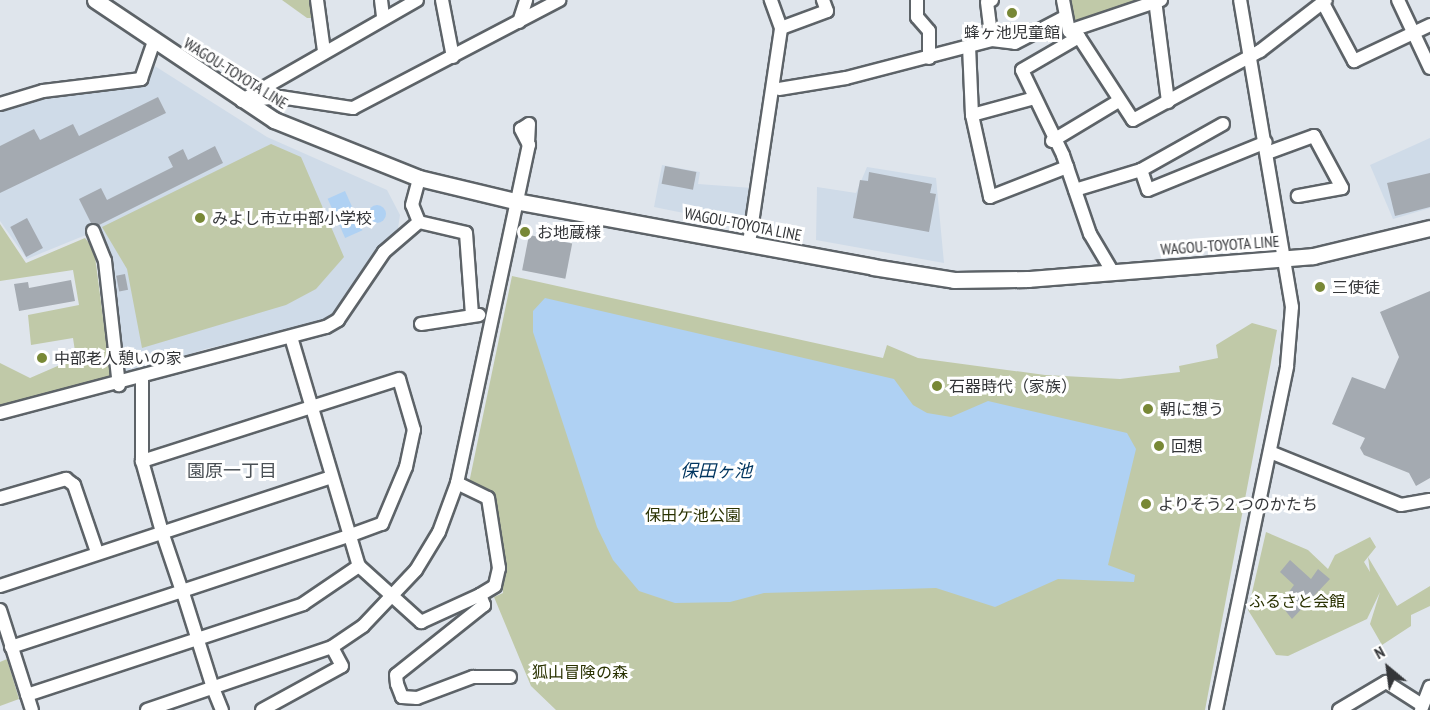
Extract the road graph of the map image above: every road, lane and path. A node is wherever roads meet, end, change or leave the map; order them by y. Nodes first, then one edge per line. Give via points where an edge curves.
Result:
1 (95, 0) edge
2 (317, 0) edge
3 (381, 0) edge
4 (417, 0) edge
5 (442, 0) edge
6 (526, 0) edge
7 (561, 0) edge
8 (771, 0) edge
9 (823, 0) edge
10 (917, 0) edge
11 (992, 0) edge
12 (1063, 0) edge
13 (1240, 0) edge
14 (1398, 0) edge
15 (1157, 1) edge
16 (1325, 1) edge
17 (383, 17) junction
18 (1065, 17) junction
19 (519, 22) junction
20 (1430, 25) edge
21 (781, 28) junction
22 (1413, 33) junction
23 (992, 40) junction
24 (154, 42) junction
25 (969, 46) junction
26 (324, 51) junction
27 (453, 57) junction
28 (1250, 57) junction
29 (929, 58) junction
30 (1430, 68) edge
31 (779, 89) dead end
32 (1035, 98) junction
33 (242, 100) junction
34 (1117, 102) junction
35 (1168, 102) junction
36 (0, 104) edge
37 (972, 115) junction
38 (1223, 124) dead end
39 (528, 141) dead end
40 (1052, 141) junction
41 (1267, 148) junction
42 (1067, 167) junction
43 (1141, 170) junction
44 (419, 178) junction
45 (1075, 190) junction
46 (1298, 196) dead end
47 (515, 201) junction
48 (419, 222) junction
49 (1430, 228) edge
50 (93, 231) dead end
51 (749, 243) junction
52 (1285, 258) junction
53 (1112, 271) junction
54 (472, 314) junction
55 (488, 317) junction
56 (421, 324) dead end
57 (291, 337) junction
58 (142, 378) junction
59 (119, 385) junction
60 (310, 406) junction
61 (0, 412) edge
62 (1270, 452) junction
63 (142, 461) junction
64 (332, 477) junction
65 (457, 483) junction
66 (0, 498) edge
67 (1430, 500) edge
68 (162, 532) junction
69 (351, 535) junction
70 (97, 552) junction
71 (359, 566) junction
72 (0, 586) edge
73 (182, 591) junction
74 (480, 595) junction
75 (394, 598) junction
76 (0, 610) edge
77 (197, 639) junction
78 (11, 646) junction
79 (332, 646) junction
80 (510, 677) dead end
81 (1430, 687) edge
82 (213, 688) junction
83 (27, 695) junction
84 (1422, 707) edge
85 (32, 710) edge
86 (147, 710) edge
87 (222, 710) edge
88 (262, 710) edge
89 (1216, 710) edge
90 (1339, 710) edge

1 - 24 main road, WAGOU-TOYOTA LINE
2 - 26 street
3 - 17 street
4 - 17 street
5 - 27 street
6 - 19 street
7 - 19 street
8 - 21 street
9 - 21 street via 827,11
10 - 29 street via 917,17 928,31
11 - 23 street via 987,2
12 - 18 street
13 - 28 street
14 - 22 street
15 - 18 street via 1069,31
15 - 35 street
16 - 22 street via 1354,61
16 - 28 street
17 - 26 street
18 - 23 street via 1015,43
19 - 27 street
20 - 22 street
21 - 51 street
22 - 30 street
23 - 25 street
24 - 33 main road, WAGOU-TOYOTA LINE
24 - 36 street via 141,79 43,91
25 - 29 street
25 - 37 street
26 - 33 street
27 - 33 street via 353,108 280,97
28 - 35 street
28 - 41 street
29 - 31 street
32 - 34 street via 1022,70 1079,37
32 - 37 street
32 - 40 street
33 - 44 main road, WAGOU-TOYOTA LINE via 326,142
34 - 35 street via 1133,120
34 - 40 street
37 - 42 street via 990,197
38 - 43 street
39 - 47 street
40 - 42 street
41 - 43 street via 1148,190
41 - 46 street via 1314,136 1342,188
41 - 52 street
42 - 45 street
43 - 45 street
44 - 47 main road, WAGOU-TOYOTA LINE
44 - 48 street via 412,205
45 - 53 street via 1090,234
47 - 51 main road, WAGOU-TOYOTA LINE
47 - 55 street
48 - 54 street via 466,233
48 - 57 street via 384,252 338,320
49 - 52 main road, WAGOU-TOYOTA LINE
50 - 59 street via 105,261
51 - 53 main road, WAGOU-TOYOTA LINE via 954,280
52 - 53 main road, WAGOU-TOYOTA LINE
52 - 62 street via 1292,306
54 - 55 street
54 - 56 street
55 - 65 street
57 - 58 street via 214,353
57 - 60 street
58 - 59 street
58 - 63 street
59 - 61 street
60 - 63 street
60 - 64 street
60 - 69 street via 399,379 414,418 406,467 382,524
62 - 67 street via 1401,505
62 - 89 street
63 - 68 street
64 - 68 street
64 - 69 street
65 - 74 street via 488,498 499,568 495,586
65 - 75 street via 439,532
66 - 70 street via 66,479 74,484
68 - 70 street
68 - 73 street
69 - 71 street
69 - 73 street
70 - 72 street
71 - 75 street
71 - 77 street via 303,604
73 - 77 street
73 - 78 street
74 - 75 street via 421,622
74 - 80 street via 484,604 396,675 397,684 402,697 417,698 473,677
75 - 79 street
76 - 78 street
77 - 82 street
77 - 83 street
78 - 83 street
79 - 82 street
79 - 88 street via 342,666
81 - 84 street
82 - 86 street
82 - 87 street
83 - 85 street
84 - 90 street via 1386,682

